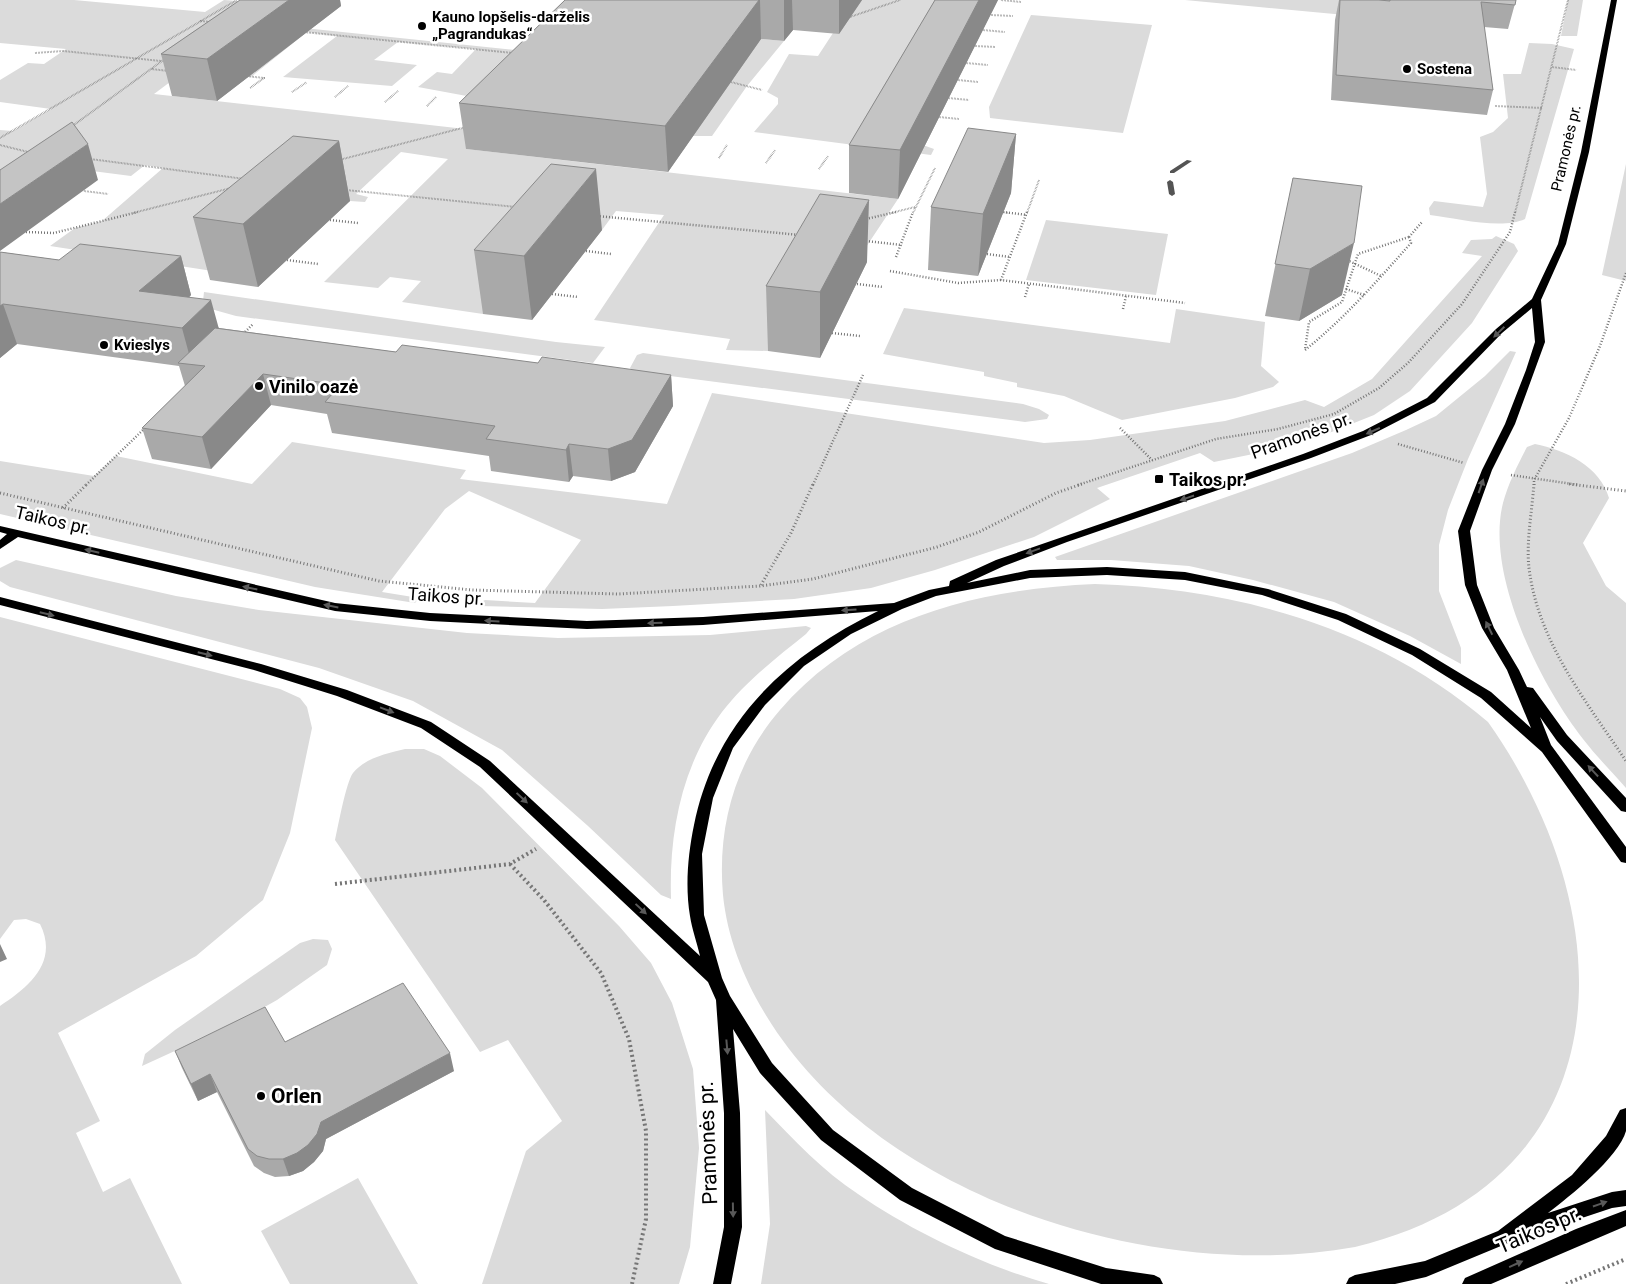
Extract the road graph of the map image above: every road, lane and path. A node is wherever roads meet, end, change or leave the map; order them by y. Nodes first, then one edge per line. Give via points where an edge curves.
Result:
1 (238, 0) edge
2 (900, 0) edge
3 (1001, 0) edge
4 (1568, 0) edge
5 (1614, 0) edge
6 (1020, 2) dead end
7 (226, 11) edge
8 (991, 15) dead end
9 (1013, 16) dead end
10 (842, 20) dead end
11 (200, 21) junction
12 (207, 27) edge
13 (983, 30) dead end
14 (297, 31) dead end
15 (1005, 32) dead end
16 (975, 46) edge
17 (996, 47) dead end
18 (35, 53) dead end
19 (520, 54) edge
20 (169, 56) edge
21 (137, 58) junction
22 (162, 61) junction
23 (966, 63) edge
24 (988, 65) dead end
25 (152, 69) junction
26 (170, 71) edge
27 (243, 76) edge
28 (958, 80) edge
29 (724, 81) edge
30 (307, 82) dead end
31 (978, 82) dead end
32 (348, 86) dead end
33 (250, 88) dead end
34 (762, 90) dead end
35 (398, 91) dead end
36 (292, 92) dead end
37 (335, 96) dead end
38 (436, 97) dead end
39 (948, 98) edge
40 (969, 100) dead end
41 (385, 102) dead end
42 (427, 106) dead end
43 (1495, 106) dead end
44 (1542, 108) junction
45 (939, 118) edge
46 (959, 119) dead end
47 (470, 126) edge
48 (66, 131) edge
49 (0, 138) edge
50 (0, 145) edge
51 (727, 145) dead end
52 (775, 150) dead end
53 (828, 156) dead end
54 (28, 158) edge
55 (81, 158) edge
56 (719, 158) dead end
57 (1189, 161) dead end
58 (332, 162) dead end
59 (766, 163) dead end
60 (935, 168) dead end
61 (819, 169) dead end
62 (1172, 172) dead end
63 (248, 179) edge
64 (1039, 180) dead end
65 (1170, 182) dead end
66 (235, 187) edge
67 (340, 189) dead end
68 (84, 191) dead end
69 (108, 194) dead end
70 (1172, 194) dead end
71 (916, 207) junction
72 (522, 208) edge
73 (1003, 212) edge
74 (589, 215) dead end
75 (1027, 215) junction
76 (330, 220) dead end
77 (858, 221) edge
78 (1422, 222) dead end
79 (358, 223) dead end
80 (805, 230) edge
81 (26, 232) dead end
82 (787, 234) junction
83 (806, 236) edge
84 (1409, 236) junction
85 (864, 241) edge
86 (902, 245) junction
87 (586, 251) dead end
88 (611, 254) dead end
89 (987, 254) edge
90 (896, 257) dead end
91 (1010, 258) junction
92 (287, 260) dead end
93 (1347, 260) edge
94 (1355, 262) junction
95 (318, 264) dead end
96 (890, 271) dead end
97 (1626, 273) edge
98 (1381, 276) junction
99 (1001, 280) junction
100 (857, 284) dead end
101 (1029, 284) junction
102 (882, 287) dead end
103 (1346, 289) junction
104 (552, 294) dead end
105 (1364, 295) junction
106 (1025, 296) dead end
107 (1126, 296) junction
108 (578, 297) dead end
109 (1334, 299) edge
110 (1536, 300) junction
111 (1342, 302) junction
112 (1185, 303) dead end
113 (1123, 309) dead end
114 (253, 324) dead end
115 (832, 333) dead end
116 (860, 336) dead end
117 (239, 338) edge
118 (863, 375) dead end
119 (1334, 414) junction
120 (145, 428) edge
121 (1120, 428) dead end
122 (1367, 433) junction
123 (1152, 460) junction
124 (1487, 470) junction
125 (1534, 480) junction
126 (1626, 491) edge
127 (0, 494) edge
128 (63, 508) junction
129 (0, 529) edge
130 (16, 533) junction
131 (0, 546) edge
132 (760, 586) junction
133 (933, 593) junction
134 (0, 601) edge
135 (898, 606) junction
136 (1513, 670) junction
137 (1547, 749) junction
138 (1626, 761) edge
139 (1626, 807) edge
140 (1625, 853) edge
141 (335, 884) dead end
142 (714, 978) junction
143 (723, 999) junction
144 (1626, 1115) edge
145 (1626, 1198) edge
146 (1626, 1218) edge
147 (1504, 1237) junction
148 (1626, 1259) edge
149 (1426, 1269) junction
150 (632, 1284) edge
151 (722, 1284) edge
152 (1154, 1284) edge
153 (1356, 1284) edge
154 (1399, 1284) edge
155 (1471, 1284) edge
156 (1566, 1284) edge

1 - 7 path
1 - 11 path
2 - 10 path
3 - 6 path
4 - 44 path
5 - 110 main road, Pramonės pr. via 1585,152 1567,225 1562,244
8 - 9 path
11 - 12 path via 213,22
11 - 21 path
13 - 15 path
14 - 19 path
16 - 17 path
18 - 21 path via 63,51
20 - 22 path
21 - 22 path
21 - 49 path
22 - 25 path
23 - 24 path
25 - 26 path
25 - 48 path
27 - 33 path via 264,78
28 - 31 path
29 - 34 path
30 - 36 path
32 - 37 path
35 - 41 path
38 - 42 path
39 - 40 path
43 - 44 path
44 - 119 path via 1510,232 1462,304 1408,363 1379,388
45 - 46 path
47 - 58 path
50 - 54 path via 34,153
51 - 56 path
52 - 59 path
53 - 61 path
55 - 63 path
57 - 62 lane
60 - 71 path
64 - 75 path
65 - 70 lane
66 - 81 path via 54,233
67 - 72 path
68 - 69 path
71 - 77 path
71 - 86 path
73 - 75 path
74 - 82 path
75 - 91 path
76 - 79 path
78 - 84 path
80 - 82 path
82 - 83 path
84 - 94 path via 1358,254
84 - 98 path via 1411,243
85 - 86 path
86 - 90 path
87 - 88 path
89 - 91 path
91 - 99 path
92 - 95 path
93 - 94 path
94 - 98 path
94 - 103 path
96 - 99 path via 958,283
97 - 125 path via 1600,346 1569,418
98 - 105 path
99 - 101 path
100 - 102 path
101 - 106 path
101 - 107 path
103 - 105 path
103 - 111 path
104 - 108 path
105 - 111 path via 1331,331 1304,350 1309,322
107 - 112 path
107 - 113 path
109 - 111 path
110 -> 122 main road, Pramonės pr. via 1499,331 1431,400
110 - 124 main road via 1540,342 1510,424
114 - 117 path
115 - 116 path
118 - 132 path via 791,533
119 - 122 path
119 - 123 path via 1278,429 1216,439
120 - 128 path
121 - 123 path
122 - 124 path
122 -> 133 main road, Pramonės pr. via 1018,557
123 - 132 path via 1056,493 979,532 937,547 813,579
124 - 125 path
136 -> 124 main road via 1488,628 1471,585 1464,531
125 - 126 path
125 - 138 path via 1530,567 1539,616 1566,672
127 - 128 path
128 - 132 path via 379,581 472,590 618,594
129 - 130 main road, Taikos pr.
130 - 131 main road
135 -> 130 main road, Taikos pr. via 704,621 587,625 430,618 335,607
133 - 135 main road
133 - 137 main road via 1030,574 1106,571 1185,576 1264,592 1342,617 1416,652 1486,696
134 -> 142 main road via 257,667 342,693 426,725 485,764
135 - 142 main road via 847,631 800,663 760,702 727,747 706,798 695,854 697,915
136 - 137 main road
139 -> 136 main road via 1562,738
137 - 140 main road
141 - 150 path via 510,864 544,900 600,973 629,1039 646,1131 646,1219
142 - 143 main road
143 -> 151 main road, Pramonės pr. via 732,1113 733,1227
143 - 152 main road via 766,1068 827,1135 906,1194 1001,1243 1106,1277
144 - 147 main road via 1612,1141 1578,1180
147 -> 145 main road, Taikos pr.
155 -> 146 main road, Taikos pr.
147 - 149 main road
148 - 156 path
149 - 153 main road
149 - 154 main road

